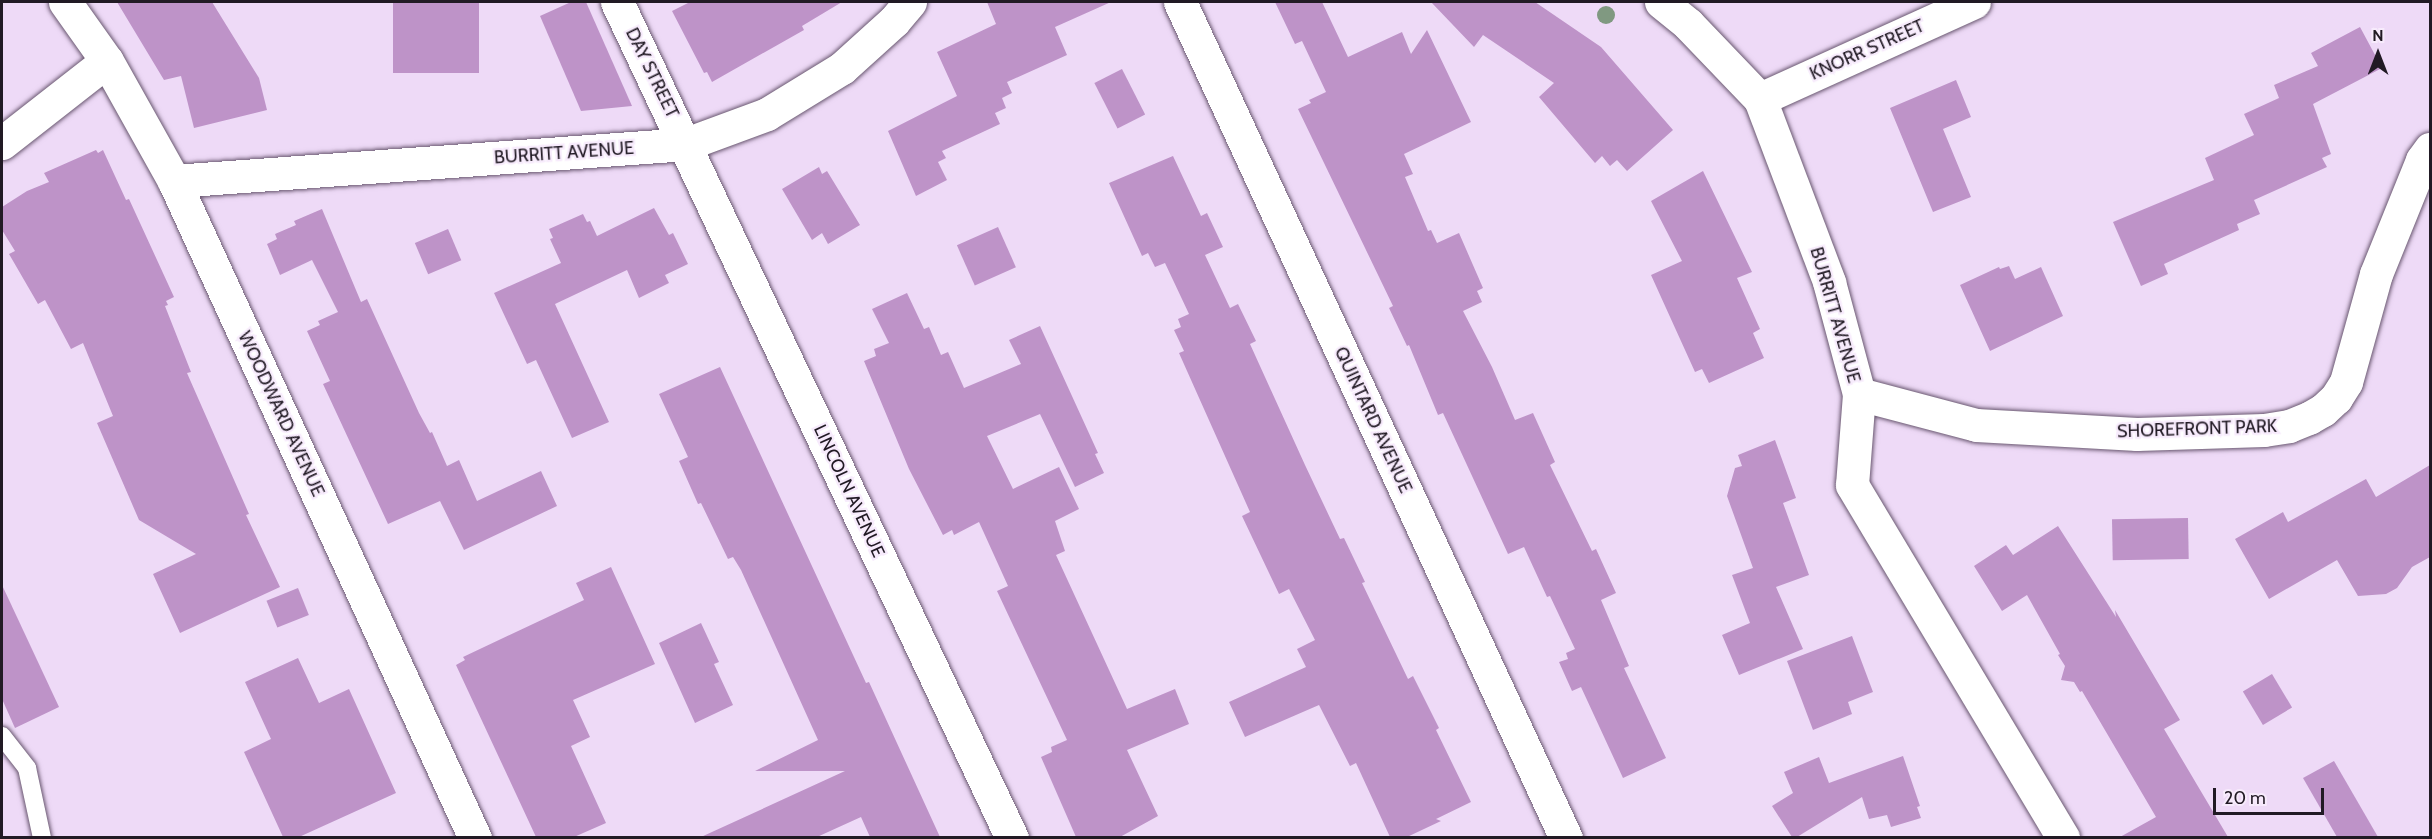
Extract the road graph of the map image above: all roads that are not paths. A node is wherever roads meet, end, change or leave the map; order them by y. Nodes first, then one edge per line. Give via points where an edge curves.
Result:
1 (65, 2) edge
2 (617, 2) edge
3 (910, 2) edge
4 (1180, 2) edge
5 (1661, 2) edge
6 (1974, 2) edge
7 (107, 61) junction
8 (1760, 99) junction
9 (2, 143) edge
10 (686, 144) junction
11 (2430, 149) edge
12 (174, 181) junction
13 (1858, 394) junction
14 (2, 736) edge
15 (2053, 832) edge
16 (42, 837) edge
17 (475, 837) edge
18 (1012, 837) edge
19 (1566, 837) edge

1 - 7 street, WOODWARD AVENUE
2 - 10 street, DAY STREET
3 - 10 street, BURRITT AVENUE via 842,68 767,114
4 - 19 street, QUINTARD AVENUE
5 - 8 street, BURRITT AVENUE via 1688,24
6 - 8 street, KNORR STREET
7 - 9 street
7 - 12 street, WOODWARD AVENUE
8 - 13 street, BURRITT AVENUE via 1829,282
10 - 12 street, BURRITT AVENUE
10 - 18 street, LINCOLN AVENUE
11 - 13 street, SHOREFRONT PARK via 2376,274 2346,382 2330,404 2309,418 2264,430 2137,434 1976,425
12 - 17 street, WOODWARD AVENUE
13 - 15 street, BURRITT AVENUE via 1852,485
14 - 16 lane via 27,768

